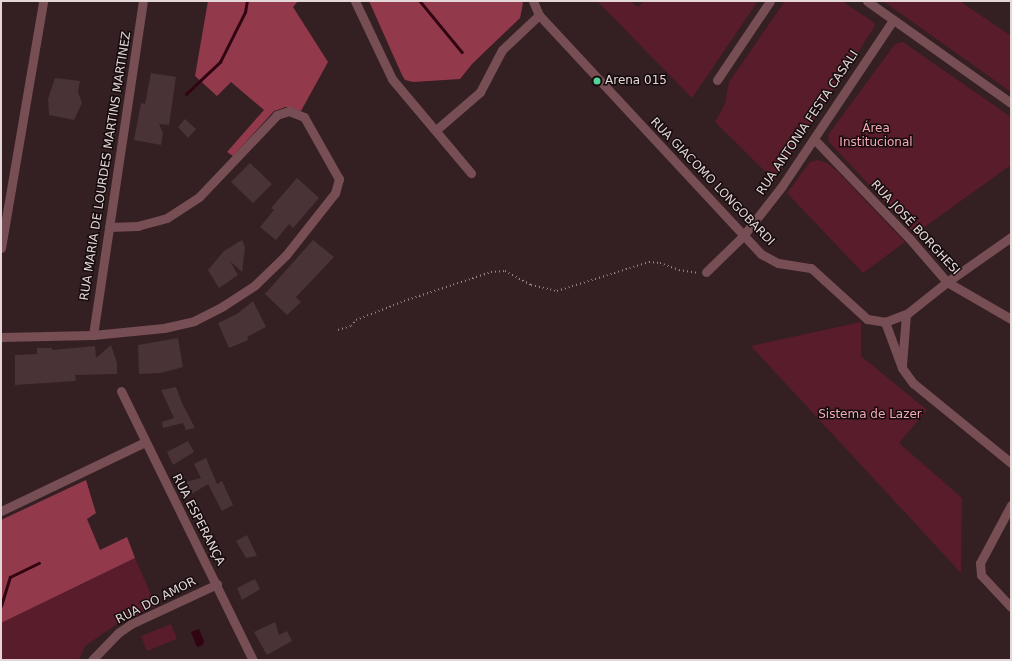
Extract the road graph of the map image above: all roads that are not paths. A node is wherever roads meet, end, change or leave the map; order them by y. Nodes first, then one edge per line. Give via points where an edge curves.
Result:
1 (43, 1) edge
2 (143, 1) edge
3 (355, 1) edge
4 (533, 1) edge
5 (770, 1) edge
6 (867, 1) edge
7 (538, 15) junction
8 (893, 20) junction
9 (717, 80) dead end
10 (1011, 103) edge
11 (436, 130) junction
12 (814, 139) junction
13 (471, 173) dead end
14 (109, 227) junction
15 (743, 236) junction
16 (1011, 237) edge
17 (1, 248) edge
18 (706, 272) road end
19 (947, 282) junction
20 (906, 314) junction
21 (1011, 319) edge
22 (886, 322) junction
23 (93, 335) junction
24 (1, 337) edge
25 (902, 368) junction
26 (120, 391) dead end
27 (145, 442) junction
28 (1011, 463) edge
29 (1011, 505) edge
30 (1, 511) edge
31 (217, 584) junction
32 (1011, 607) edge
33 (92, 660) edge
34 (253, 660) edge

1 - 17 street
2 - 14 street, RUA MARIA DE LOURDES MARTINS MARTINEZ
3 - 11 street via 392,79
4 - 7 street
5 - 9 street
6 - 8 street
7 - 11 street via 502,50 480,92
7 - 15 street, RUA GIACOMO LONGOBARDI
8 - 10 street
8 - 12 street, RUA ANTONIA FESTA CASALI
11 - 13 street
12 - 15 street, RUA ANTONIA FESTA CASALI
12 - 19 street, RUA JOSÉ BORGHESI via 909,238
14 - 23 street, RUA MARIA DE LOURDES MARTINS MARTINEZ
14 - 23 street via 138,226 167,218 199,197 277,115 289,111 304,117 339,179 335,193 286,255 255,285 222,306 194,321 164,328
15 - 18 street, RUA ANTONIA FESTA CASALI
15 - 22 street, RUA GIACOMO LONGOBARDI via 761,254 778,263 811,268 867,319
16 - 19 street
19 - 20 street
19 - 21 street, RUA JOSÉ BORGHESI
20 - 22 street
20 - 25 street
22 - 25 street
23 - 24 street
25 - 28 street via 913,383
26 - 27 street, RUA ESPERANÇA
27 - 30 street
27 - 31 street, RUA ESPERANÇA
29 - 32 street via 980,563 981,575
31 - 33 street, RUA DO AMOR via 131,624 118,633
31 - 34 street, RUA ESPERANÇA

